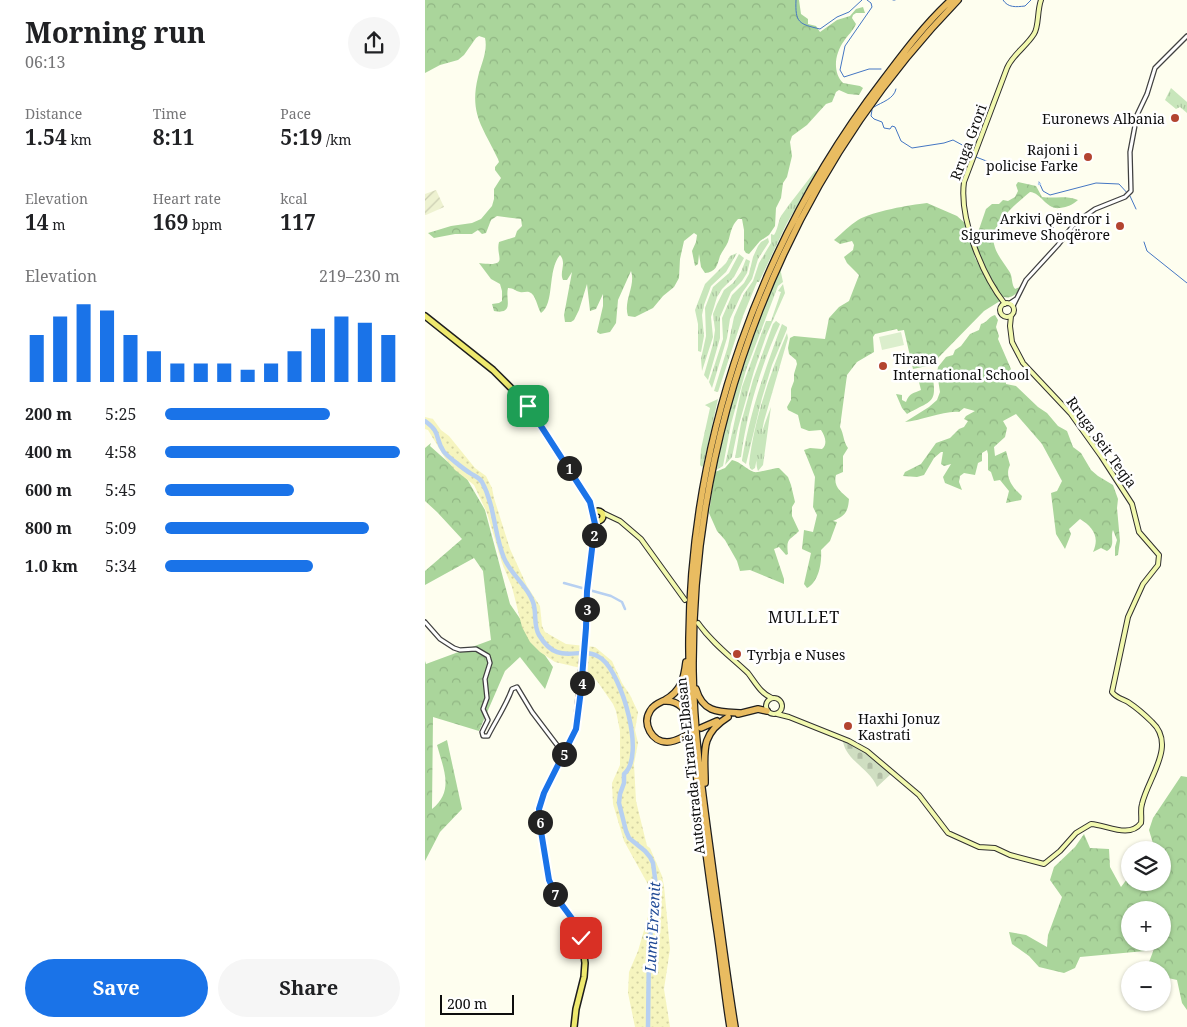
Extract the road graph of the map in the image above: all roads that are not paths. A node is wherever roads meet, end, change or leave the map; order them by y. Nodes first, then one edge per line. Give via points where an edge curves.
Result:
1 (951, 0) edge
2 (957, 0) edge
3 (1041, 0) edge
4 (1186, 39) edge
5 (962, 217) dead end
6 (967, 221) junction
7 (1007, 305) junction
8 (425, 316) edge
9 (1009, 316) junction
10 (590, 502) junction
11 (600, 512) junction
12 (609, 515) junction
13 (597, 518) junction
14 (685, 600) dead end
15 (425, 622) edge
16 (698, 623) dead end
17 (689, 648) junction
18 (693, 674) junction
19 (764, 693) junction
20 (772, 698) junction
21 (660, 702) junction
22 (766, 702) junction
23 (758, 709) junction
24 (782, 709) junction
25 (767, 711) junction
26 (740, 713) junction
27 (777, 714) junction
28 (728, 717) junction
29 (789, 717) junction
30 (701, 728) dead end
31 (685, 736) dead end
32 (694, 750) junction
33 (565, 752) junction
34 (704, 805) junction
35 (574, 1027) edge
36 (730, 1027) edge
37 (735, 1027) edge

1 - 17 highway, Autostrada Tiranë-Elbasan via 910,45 840,140 781,244 756,303 730,376 709,457 694,557
2 - 18 highway, Autostrada Tiranë-Elbasan via 914,48 849,136 803,213 760,305 729,398 709,479 696,587
3 - 6 main road, Rruga Grori via 1035,33 1010,62 964,182 962,191
4 - 7 street via 1161,61 1137,115 1129,160 1131,192 1095,209 1075,223 1026,280 1017,299
5 - 6 main road
6 - 7 main road, Rruga Grori via 979,258 999,297
7 - 9 main road via 1014,310
7 - 9 main road, Rruga Grori via 1002,313
8 - 10 main road via 493,370 525,402
9 - 29 main road, Rruga Seit Teqja via 1012,342 1023,363 1071,414 1101,456 1132,504 1139,532 1159,555 1158,565 1143,584 1128,617 1112,692 1141,711 1162,736 1162,750 1141,805 1139,825 1123,831 1091,824 1076,833 1042,864 1010,856 995,848 979,847 948,833 919,795 880,760 849,741
10 - 11 main road
10 - 13 main road
11 - 12 main road
11 - 13 main road
12 - 13 main road
12 - 14 main road via 641,540
13 - 33 main road via 587,591 576,729
15 - 33 street via 440,639 454,648 476,649 489,658 485,679 487,698 483,709 487,720 483,736 488,736 512,689 517,687 547,733
16 - 19 main road
17 - 21 highway via 681,687
17 - 32 highway, Autostrada Tiranë-Elbasan
18 - 26 highway via 699,696 707,706 719,712
18 - 34 highway, Autostrada Tiranë-Elbasan
19 - 20 main road
19 - 22 main road
20 - 22 main road
20 - 24 main road via 780,700
21 - 31 highway via 651,708 647,718 652,735 666,742
21 - 32 highway via 672,701 683,709
22 - 23 highway
22 - 25 main road
23 - 25 highway
23 - 26 highway
24 - 27 main road
24 - 29 main road
25 - 27 main road
26 - 28 highway
27 - 29 main road
28 - 30 highway
28 - 34 highway via 714,726 706,740
32 - 36 highway, Autostrada Tiranë-Elbasan
33 - 35 main road via 541,800 539,819 549,880 576,924 583,949 585,969
34 - 37 highway, Autostrada Tiranë-Elbasan

